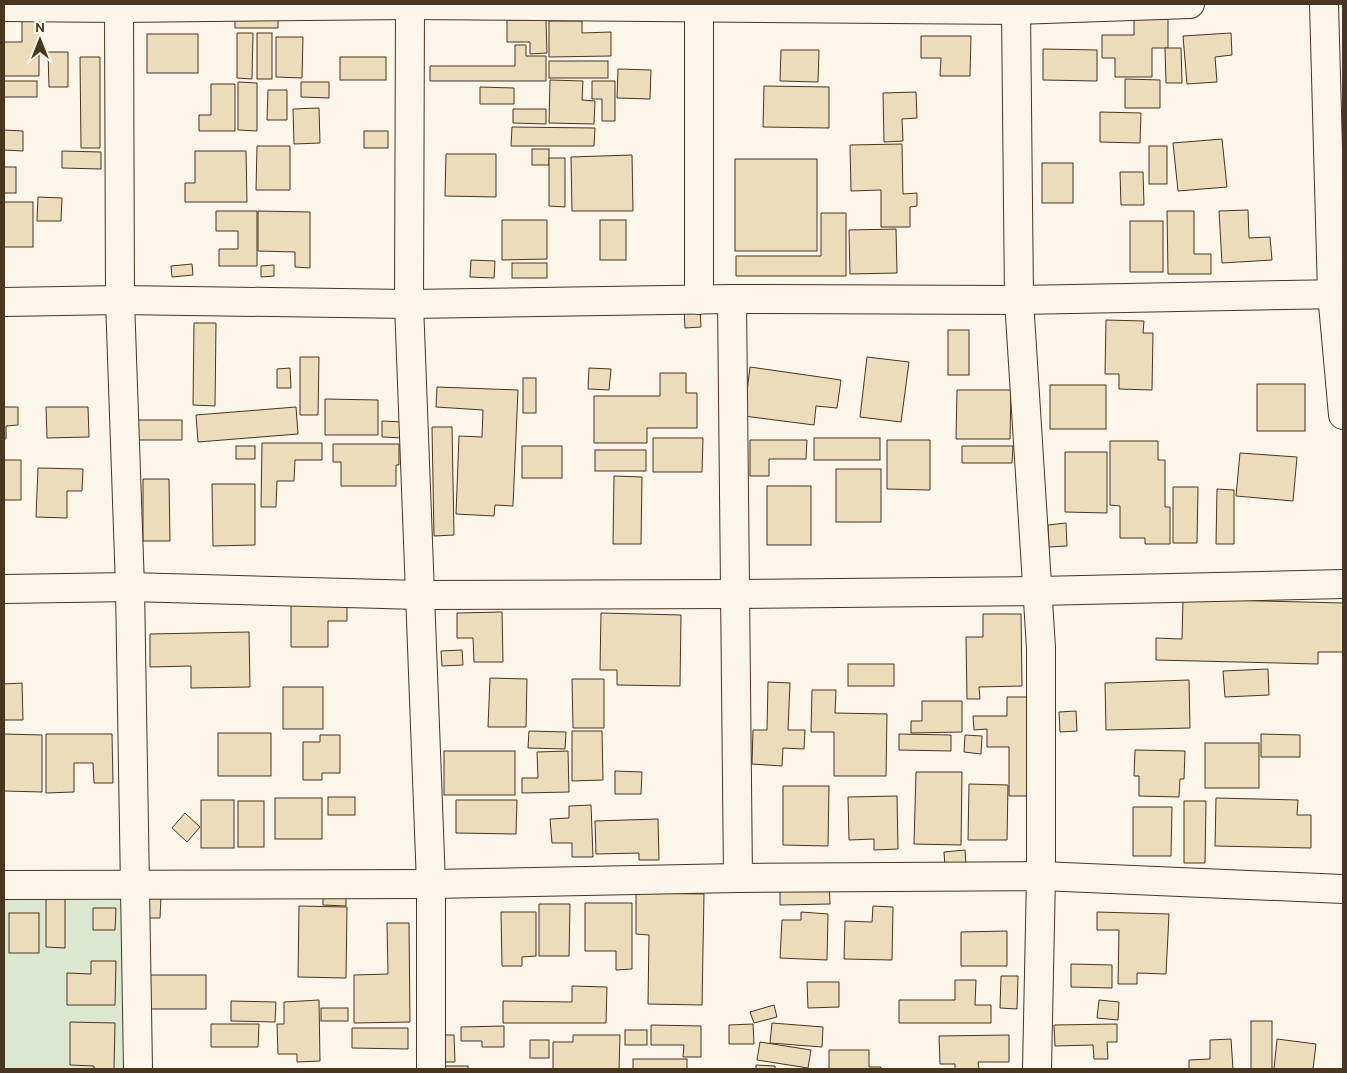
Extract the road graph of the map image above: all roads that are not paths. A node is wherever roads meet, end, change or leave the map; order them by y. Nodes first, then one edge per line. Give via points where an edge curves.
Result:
1 (410, 4) edge
2 (1190, 4) edge
3 (1324, 4) edge
4 (119, 6) edge
5 (699, 6) edge
6 (4, 7) edge
7 (1016, 10) junction
8 (1337, 294) edge
9 (732, 299) junction
10 (120, 300) junction
11 (699, 300) junction
12 (1018, 300) junction
13 (4, 302) edge
14 (409, 304) junction
15 (1343, 415) edge
16 (1343, 584) edge
17 (130, 587) junction
18 (4, 589) edge
19 (1038, 591) junction
20 (736, 594) junction
21 (419, 595) junction
22 (1041, 876) junction
23 (738, 878) junction
24 (431, 884) junction
25 (4, 885) edge
26 (134, 885) junction
27 (1343, 889) edge
28 (138, 1069) edge
29 (431, 1069) edge
30 (1037, 1069) edge

1 - 4 street
1 - 5 street
1 - 14 street
2 - 7 street
3 - 8 street
4 - 6 street
4 - 10 street
5 - 7 street
5 - 11 street
7 - 12 street
8 - 12 street
8 - 15 street
9 - 11 street
9 - 12 street
9 - 20 street
10 - 13 street
10 - 14 street
10 - 17 street
11 - 14 street
12 - 19 street
14 - 21 street
16 - 19 street
17 - 18 street
17 - 21 street
17 - 26 street
19 - 20 street
19 - 22 street
20 - 21 street
20 - 23 street
21 - 24 street
22 - 23 street
22 - 27 street
22 - 30 street
23 - 24 street
24 - 26 street
24 - 29 street
25 - 26 street
26 - 28 street

